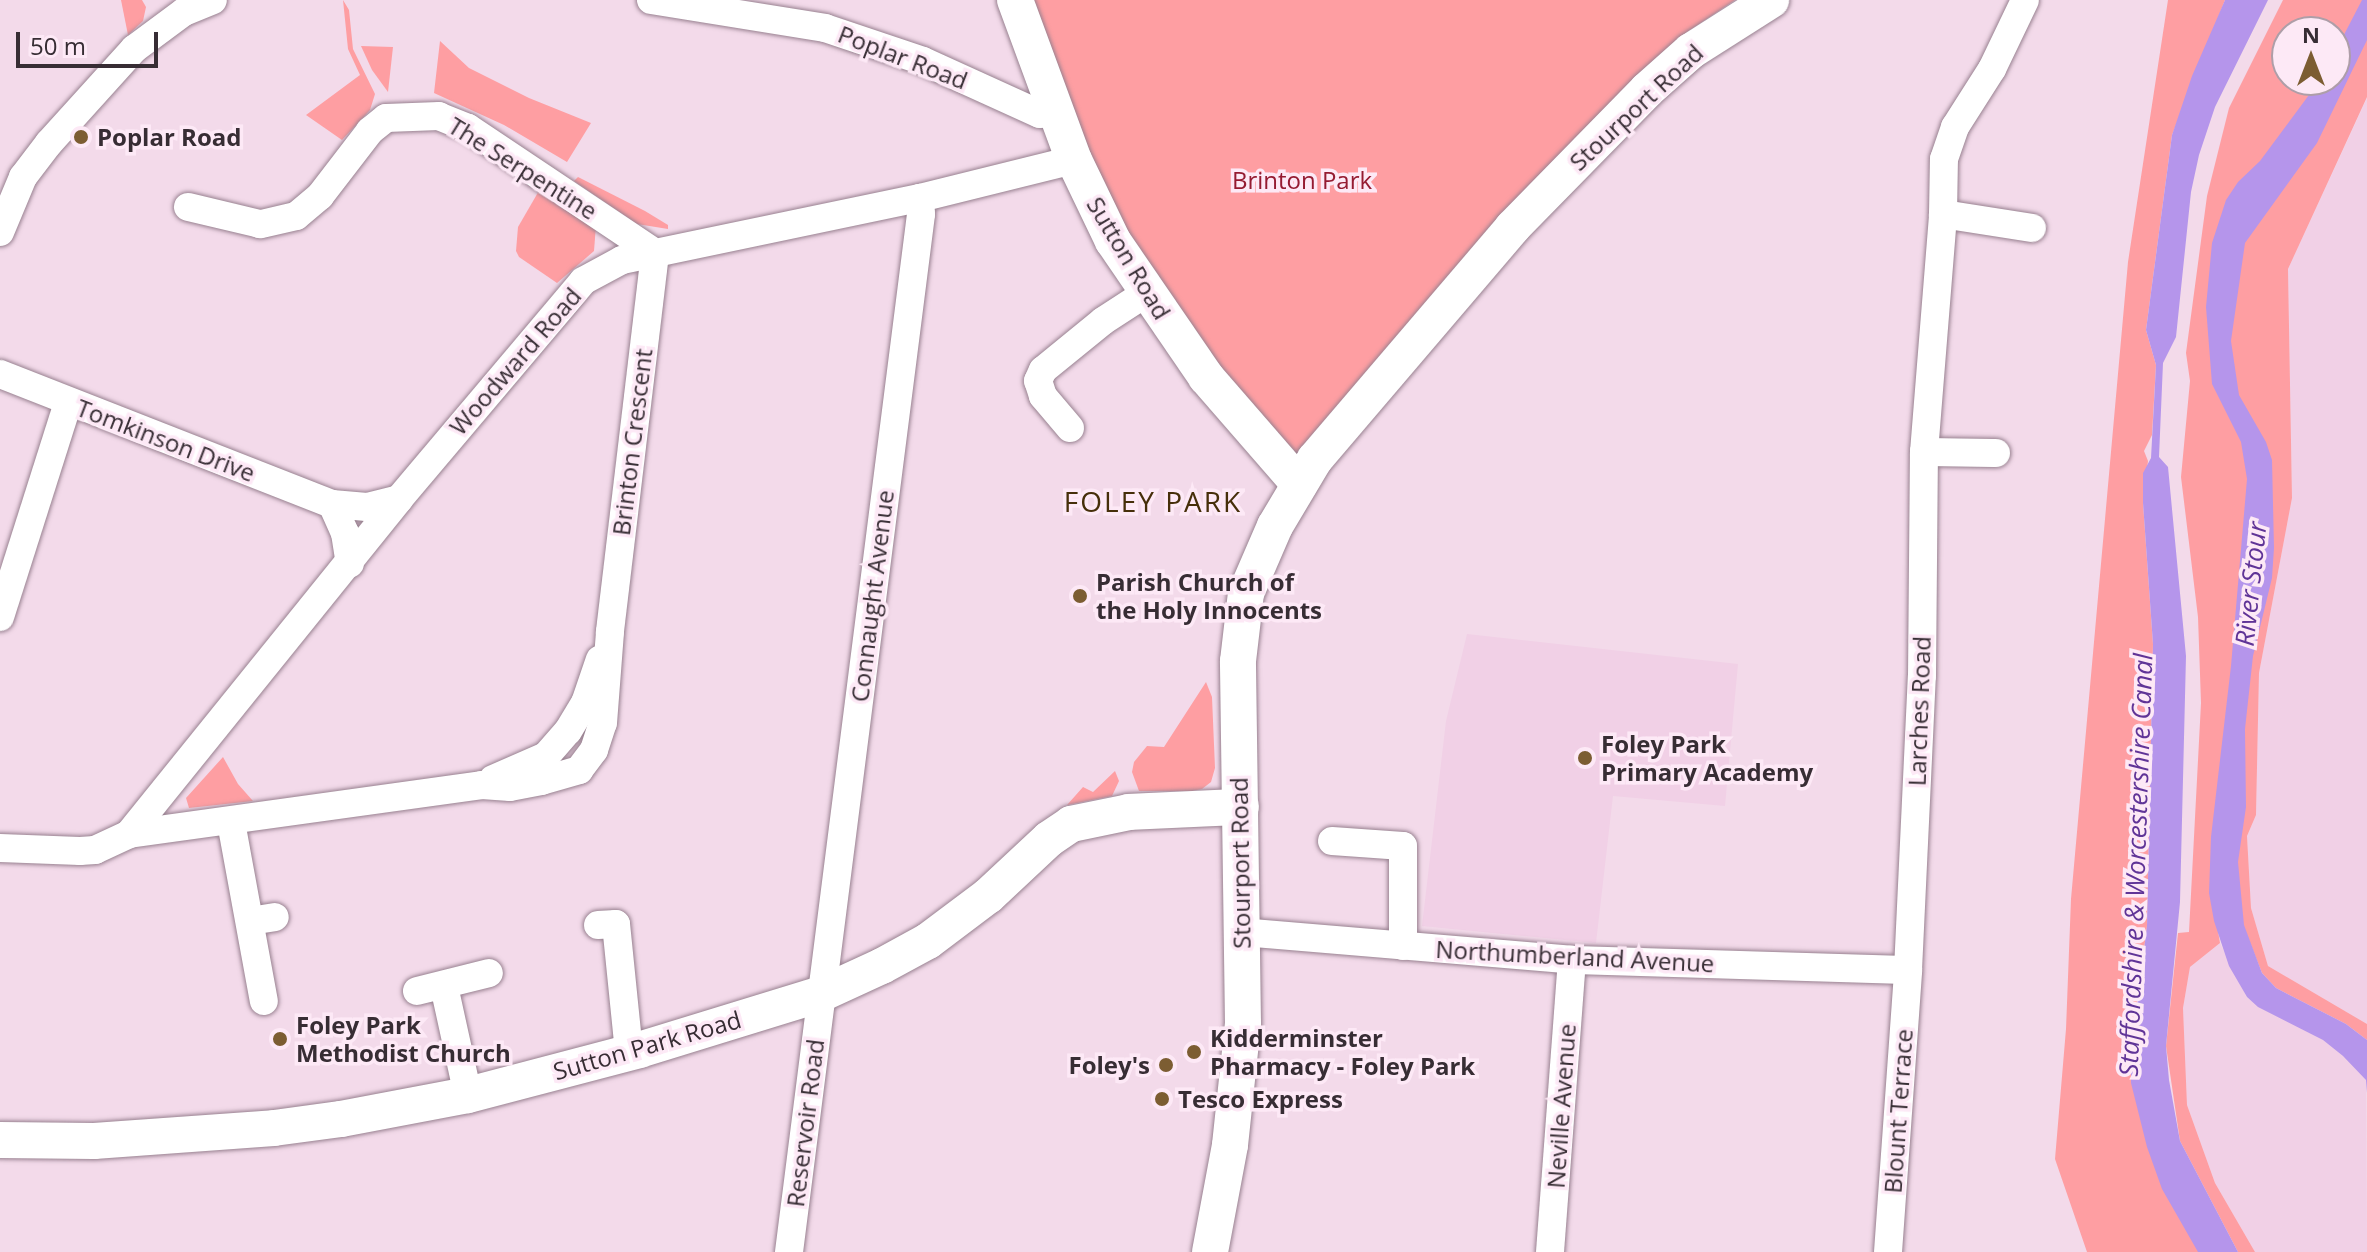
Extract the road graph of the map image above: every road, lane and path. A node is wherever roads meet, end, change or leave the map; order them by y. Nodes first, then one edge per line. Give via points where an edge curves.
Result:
1 (213, 0) edge
2 (651, 0) edge
3 (1015, 0) edge
4 (1771, 0) edge
5 (2025, 0) edge
6 (177, 6) edge
7 (727, 6) edge
8 (1055, 112) junction
9 (1074, 160) junction
10 (920, 198) junction
11 (188, 207) dead end
12 (1943, 214) junction
13 (2032, 228) dead end
14 (0, 232) edge
15 (655, 253) junction
16 (1146, 293) junction
17 (0, 374) edge
18 (68, 402) junction
19 (1070, 428) dead end
20 (1924, 452) junction
21 (1996, 453) dead end
22 (1299, 484) junction
23 (399, 499) junction
24 (332, 504) junction
25 (350, 564) junction
26 (0, 617) edge
27 (1241, 807) junction
28 (231, 822) junction
29 (129, 834) junction
30 (1332, 841) dead end
31 (0, 848) edge
32 (615, 923) dead end
33 (1242, 932) junction
34 (1403, 946) junction
35 (1572, 960) junction
36 (1908, 970) junction
37 (489, 973) dead end
38 (821, 994) junction
39 (264, 1001) dead end
40 (629, 1053) junction
41 (468, 1095) junction
42 (0, 1140) edge
43 (789, 1252) edge
44 (1210, 1252) edge
45 (1550, 1252) edge
46 (1888, 1252) edge

1 - 6 street
2 - 7 street, Poplar Road
3 - 8 main road, Sutton Road
4 - 22 main road, Stourport Road via 1680,61 1512,228
5 - 12 street, Larches Road via 1992,69 1955,127 1944,159
6 - 14 street via 49,143 23,177
7 - 8 street, Poplar Road via 873,42 1036,112
8 - 9 main road, Sutton Road
9 - 10 street, Woodward Road
9 - 16 main road, Sutton Road via 1113,241
10 - 15 street, Woodward Road
10 - 38 street, Connaught Avenue
11 - 15 street, The Serpentine via 260,224 296,216 320,196 386,118 439,116 468,128
12 - 13 street
12 - 20 street, Larches Road
15 - 23 street, Woodward Road via 622,260 583,281
15 - 28 street, Brinton Crescent via 610,631 585,703 568,731 546,756 482,785
16 - 19 street via 1043,370 1038,381 1043,396
16 - 22 main road, Sutton Road via 1206,377
17 - 18 street, Tomkinson Drive
18 - 24 street, Tomkinson Drive
18 - 26 street
20 - 21 street
20 - 36 street, Larches Road via 1922,676
22 - 27 main road, Stourport Road via 1275,526 1243,607 1236,693
23 - 24 street, Tomkinson Drive via 367,507
23 - 25 street, Woodward Road
24 - 25 street via 345,533
25 - 29 street, Woodward Road
27 - 33 main road, Stourport Road
27 - 38 main road, Sutton Park Road via 1129,812 1071,824 928,941
28 - 29 street, Brinton Crescent
28 - 39 street via 263,919
29 - 31 street via 95,850
30 - 34 street via 1403,846
32 - 40 street
33 - 34 street, Northumberland Avenue
33 - 44 main road, Stourport Road via 1243,1024
34 - 35 street, Northumberland Avenue
35 - 36 street, Northumberland Avenue
35 - 45 street, Neville Avenue
36 - 46 street, Blount Terrace
37 - 41 street via 430,988
38 - 40 main road, Sutton Park Road
38 - 43 street, Reservoir Road
40 - 41 main road, Sutton Park Road
41 - 42 main road, Sutton Park Road via 274,1128 94,1141

